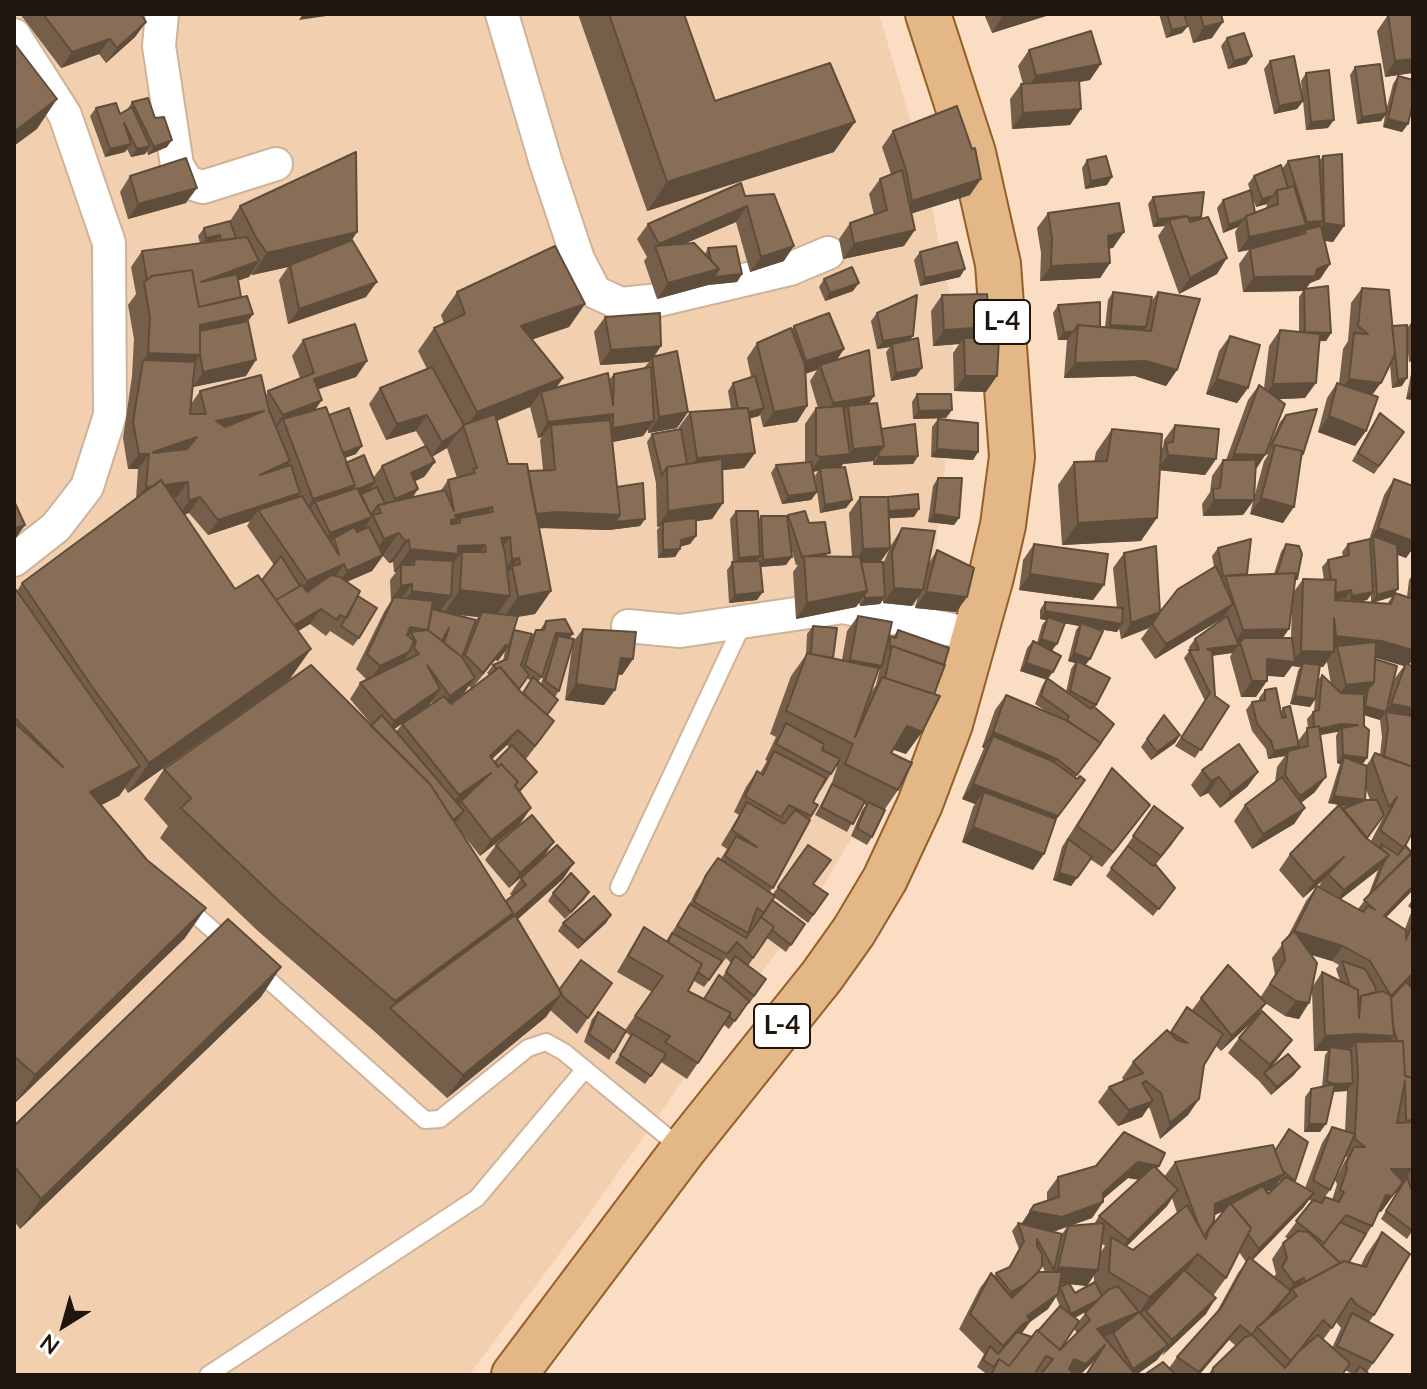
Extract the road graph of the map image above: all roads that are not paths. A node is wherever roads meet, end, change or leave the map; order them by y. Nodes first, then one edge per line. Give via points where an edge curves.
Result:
1 (162, 14) edge
2 (502, 14) edge
3 (928, 14) edge
4 (14, 35) edge
5 (276, 164) dead end
6 (828, 253) dead end
7 (14, 560) edge
8 (743, 623) junction
9 (628, 626) dead end
10 (976, 635) junction
11 (619, 887) dead end
12 (170, 892) edge
13 (585, 1069) junction
14 (683, 1150) junction
15 (208, 1375) edge
16 (514, 1375) edge

1 - 5 street via 159,46 177,165 187,182 203,187
2 - 6 street via 578,259 595,292 621,304 659,300 790,269
3 - 10 main road, L-4 via 973,153 998,264 1012,457 1003,525
4 - 7 street via 65,115 109,243 110,399 110,415 87,487 56,527
8 - 9 street via 680,631
8 - 10 street via 843,607
8 - 11 lane
10 - 14 main road, L-4 via 935,764 885,879 822,976
12 - 13 lane via 425,1120 440,1119 528,1048 546,1042
13 - 14 lane
13 - 15 lane via 477,1198
14 - 16 main road, L-4

